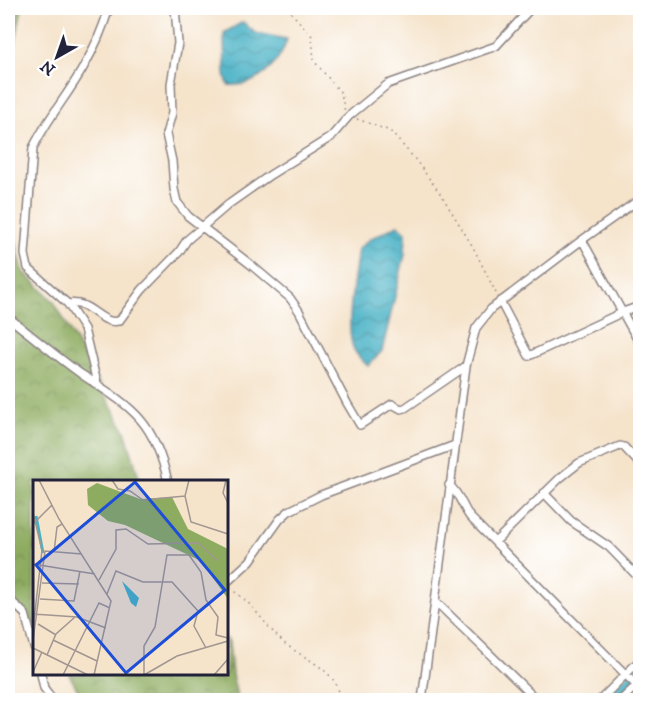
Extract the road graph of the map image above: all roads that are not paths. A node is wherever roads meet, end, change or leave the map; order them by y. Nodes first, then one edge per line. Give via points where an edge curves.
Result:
1 (109, 8) edge
2 (175, 8) edge
3 (531, 8) edge
4 (640, 198) edge
5 (201, 227) junction
6 (582, 240) junction
7 (500, 301) junction
8 (68, 304) junction
9 (640, 306) edge
10 (623, 312) junction
11 (8, 317) edge
12 (640, 344) edge
13 (466, 366) junction
14 (97, 383) junction
15 (455, 445) junction
16 (640, 464) edge
17 (168, 480) edge
18 (449, 485) junction
19 (544, 493) junction
20 (495, 542) junction
21 (640, 579) edge
22 (228, 582) edge
23 (8, 598) edge
24 (435, 601) junction
25 (33, 643) edge
26 (640, 660) edge
27 (41, 675) edge
28 (626, 676) junction
29 (637, 684) edge
30 (640, 693) edge
31 (53, 700) edge
32 (422, 700) edge
33 (537, 700) edge
34 (600, 700) edge
35 (621, 700) edge

1 - 8 street via 83,68 33,148 28,268
2 - 5 street via 178,43 171,84 172,113 166,134 177,201
3 - 5 street via 496,46 393,81 349,116 331,137 251,187
4 - 6 street
5 - 8 street via 142,290 119,321 111,322 81,303
5 - 13 street via 290,298 360,425 392,404 405,408
6 - 7 street
6 - 10 street
7 - 10 street via 529,356
7 - 13 street via 476,328
8 - 14 street via 84,329
9 - 10 street
10 - 12 street
11 - 14 street
13 - 15 street
14 - 17 street via 125,403 148,429 162,457
15 - 18 street
15 - 22 street via 289,510 250,561
16 - 19 street via 620,446 579,464
18 - 20 street via 459,494 470,517
18 - 24 street
19 - 20 street
19 - 21 street via 571,521 609,547
20 - 28 street
23 - 25 street via 25,614
24 - 32 street
24 - 33 street
26 - 28 street
27 - 31 street via 44,688
28 - 29 street
28 - 34 street
29 - 30 street
29 - 35 street

